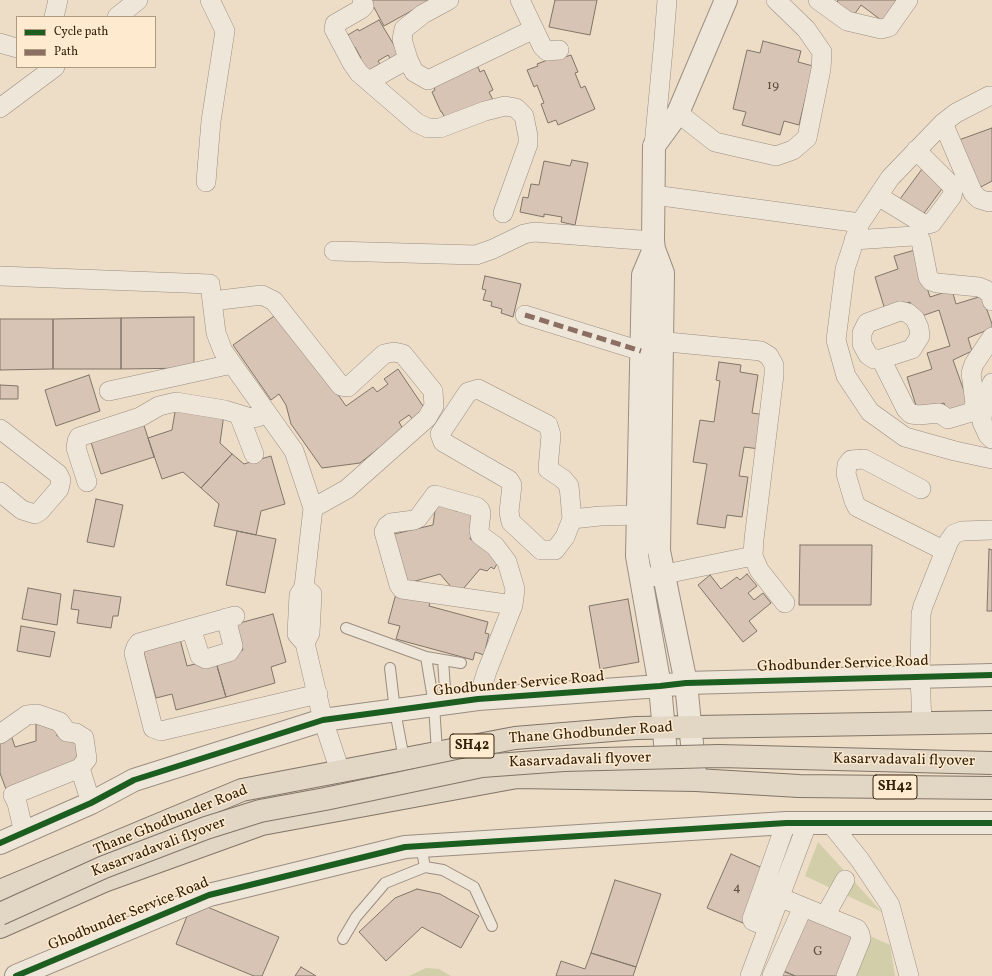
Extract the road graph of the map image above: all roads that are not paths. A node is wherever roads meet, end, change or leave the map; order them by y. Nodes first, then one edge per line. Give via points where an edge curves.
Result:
1 (58, 0) edge
2 (138, 0) edge
3 (210, 0) edge
4 (362, 0) edge
5 (450, 0) edge
6 (520, 0) edge
7 (667, 0) edge
8 (726, 0) edge
9 (776, 0) edge
10 (818, 0) edge
11 (908, 0) edge
12 (54, 16) edge
13 (118, 16) edge
14 (534, 29) junction
15 (0, 43) edge
16 (16, 48) edge
17 (559, 50) dead end
18 (408, 59) junction
19 (54, 68) edge
20 (369, 81) junction
21 (992, 96) edge
22 (0, 108) edge
23 (678, 113) junction
24 (944, 123) junction
25 (654, 146) junction
26 (916, 150) junction
27 (206, 182) dead end
28 (654, 195) junction
29 (878, 196) junction
30 (992, 201) edge
31 (503, 213) dead end
32 (857, 232) junction
33 (653, 245) junction
34 (334, 251) dead end
35 (0, 276) edge
36 (212, 301) junction
37 (992, 301) edge
38 (526, 315) dead end
39 (992, 337) edge
40 (648, 344) junction
41 (862, 344) junction
42 (840, 354) junction
43 (881, 359) junction
44 (232, 364) junction
45 (992, 383) edge
46 (109, 391) dead end
47 (265, 410) junction
48 (239, 415) junction
49 (0, 429) edge
50 (992, 439) edge
51 (254, 454) dead end
52 (992, 459) edge
53 (87, 482) dead end
54 (920, 489) dead end
55 (0, 492) edge
56 (313, 508) junction
57 (638, 515) junction
58 (572, 519) junction
59 (992, 530) edge
60 (945, 551) junction
61 (753, 556) junction
62 (664, 574) junction
63 (641, 579) junction
64 (785, 603) dead end
65 (513, 605) junction
66 (191, 628) junction
67 (346, 628) dead end
68 (426, 657) junction
69 (443, 660) junction
70 (461, 663) dead end
71 (390, 668) dead end
72 (992, 675) edge
73 (920, 676) junction
74 (686, 683) junction
75 (660, 686) junction
76 (318, 694) junction
77 (478, 700) junction
78 (440, 704) junction
79 (395, 710) junction
80 (323, 720) junction
81 (992, 722) edge
82 (922, 723) junction
83 (664, 727) junction
84 (691, 727) junction
85 (0, 734) edge
86 (437, 752) junction
87 (404, 759) junction
88 (992, 763) edge
89 (80, 768) junction
90 (340, 771) junction
91 (668, 780) junction
92 (696, 780) junction
93 (992, 788) edge
94 (6, 795) edge
95 (91, 803) junction
96 (796, 823) junction
97 (992, 823) edge
98 (831, 824) junction
99 (24, 833) junction
100 (0, 843) edge
101 (423, 856) junction
102 (846, 880) dead end
103 (0, 891) edge
104 (779, 897) junction
105 (803, 907) junction
106 (0, 914) edge
107 (825, 916) junction
108 (492, 926) dead end
109 (0, 927) edge
110 (768, 927) junction
111 (344, 939) dead end
112 (16, 976) edge
113 (750, 976) edge
114 (772, 976) edge
115 (846, 976) edge
116 (909, 976) edge

1 - 12 street
2 - 13 street
3 - 27 street via 225,31 211,121
4 - 20 street via 364,6 335,24 334,29 352,62
5 - 18 street via 423,14 404,29 402,39
6 - 14 street
7 - 25 street
8 - 23 street
9 - 23 street via 806,30 822,52 807,138 793,150 776,156 715,142
10 - 11 street via 847,21 881,29 889,27
14 - 17 street via 547,51
14 - 18 street via 428,80 414,72
15 - 16 street
18 - 20 street
19 - 22 street
20 - 31 street via 417,123 428,128 440,128 505,106 516,108 524,116 528,144
21 - 24 street
23 - 25 street
24 - 26 street
24 - 30 street via 973,193 984,201
25 - 28 street
26 - 29 street via 890,178
26 - 29 street via 953,190 952,196 932,223 922,223
28 - 32 street
28 - 33 street
29 - 32 street
32 - 37 street via 919,237 931,281 979,287 986,290
32 - 42 street via 845,269 836,340
33 - 34 street via 534,232 476,255
33 - 40 street via 663,273
35 - 36 street via 210,284
36 - 44 street via 216,333 223,351
36 - 56 street via 262,295 274,301 341,386 348,387 384,354 394,352 403,354 433,391 434,406 427,418 347,489
38 - 40 street
39 - 43 street via 971,373 975,403 972,412 948,419 939,413 911,414
40 - 57 street
40 - 61 street via 761,352 769,356 774,365
40 - 62 street via 658,551
41 - 42 street
41 - 43 street via 868,355
41 - 43 street via 862,333 867,323 900,311 908,313 915,319 920,336 912,348
42 - 52 street via 846,376 870,412 905,436
44 - 46 street
44 - 47 street
45 - 50 street via 983,406 982,422
47 - 48 street via 258,417
47 - 56 street via 294,451
48 - 51 street
48 - 53 street via 225,410 176,402 159,406 140,417 79,437 76,448
49 - 55 street via 58,474 61,480 59,489 35,514 22,510
54 - 60 street via 864,459 851,460 847,465 846,474 857,507
56 - 76 street via 304,587 299,595 298,634 305,642
57 - 58 street
57 - 63 street via 637,556
58 - 58 street via 565,537 555,550 541,550 511,522 509,512 512,485 509,480 443,442 440,434 468,392 478,389 548,425 551,435 548,469 569,486
59 - 60 street via 958,532 949,541
60 - 73 street via 922,606
61 - 62 street
61 - 64 street via 759,570
62 - 63 street
62 - 74 street
63 - 75 street
65 - 65 street via 515,589 507,562 495,546 480,535 481,513 477,507 435,496 418,518 387,526 384,532 402,589
65 - 77 street
66 - 66 street via 230,617 233,646 229,652 206,659 200,656
66 - 76 street via 139,643 136,647 134,653 151,724 156,730 161,731
67 - 68 lane
68 - 69 lane
68 - 78 lane
69 - 70 lane
69 - 78 lane
71 - 79 lane
72 - 73 street, Ghodbunder Service Road
73 - 74 street, Ghodbunder Service Road
73 - 82 street
74 - 75 street, Ghodbunder Service Road
74 - 84 street
75 - 77 street, Ghodbunder Service Road
75 - 83 street
76 - 80 street
77 - 78 street, Ghodbunder Service Road
78 - 79 street, Ghodbunder Service Road
78 - 86 lane
79 - 80 street, Ghodbunder Service Road
79 - 87 lane
80 - 90 street
80 - 95 street, Ghodbunder Service Road via 134,780
81 - 82 main road, Thane Ghodbunder Road / SH42
82 - 84 main road, Thane Ghodbunder Road / SH42
83 - 84 main road, Thane Ghodbunder Road / SH42
83 - 86 main road, Thane Ghodbunder Road / SH42 via 515,738
83 - 91 street
84 - 92 street
85 - 89 street via 27,715 37,714 60,722 68,732 84,738 87,759
86 - 87 main road, Thane Ghodbunder Road / SH42
87 - 90 main road, Thane Ghodbunder Road / SH42
88 - 106 main road, Kasarvadavali flyover, bridge via 719,756 564,760 482,766 260,812 212,826 104,867
89 - 94 street
89 - 95 street
90 - 103 main road, Thane Ghodbunder Road / SH42 via 242,790
91 - 92 main road, Thane Ghodbunder Road / SH42
91 - 109 main road, Thane Ghodbunder Road / SH42 via 517,777 262,824 104,881
92 - 93 main road, Thane Ghodbunder Road / SH42 via 799,786
94 - 99 street via 17,803
95 - 99 street, Ghodbunder Service Road
96 - 98 street, Ghodbunder Service Road
96 - 101 street, Ghodbunder Service Road
96 - 104 street
96 - 110 street via 752,919
97 - 98 street, Ghodbunder Service Road
98 - 116 street via 860,860 890,905
99 - 100 street, Ghodbunder Service Road
101 - 108 lane via 474,888
101 - 111 lane via 385,883 356,917
101 - 112 street, Ghodbunder Service Road via 405,848 209,895
102 - 107 street
104 - 105 street
104 - 110 street
105 - 107 street
105 - 114 street
107 - 115 street via 857,929 860,934 861,939
110 - 113 street

